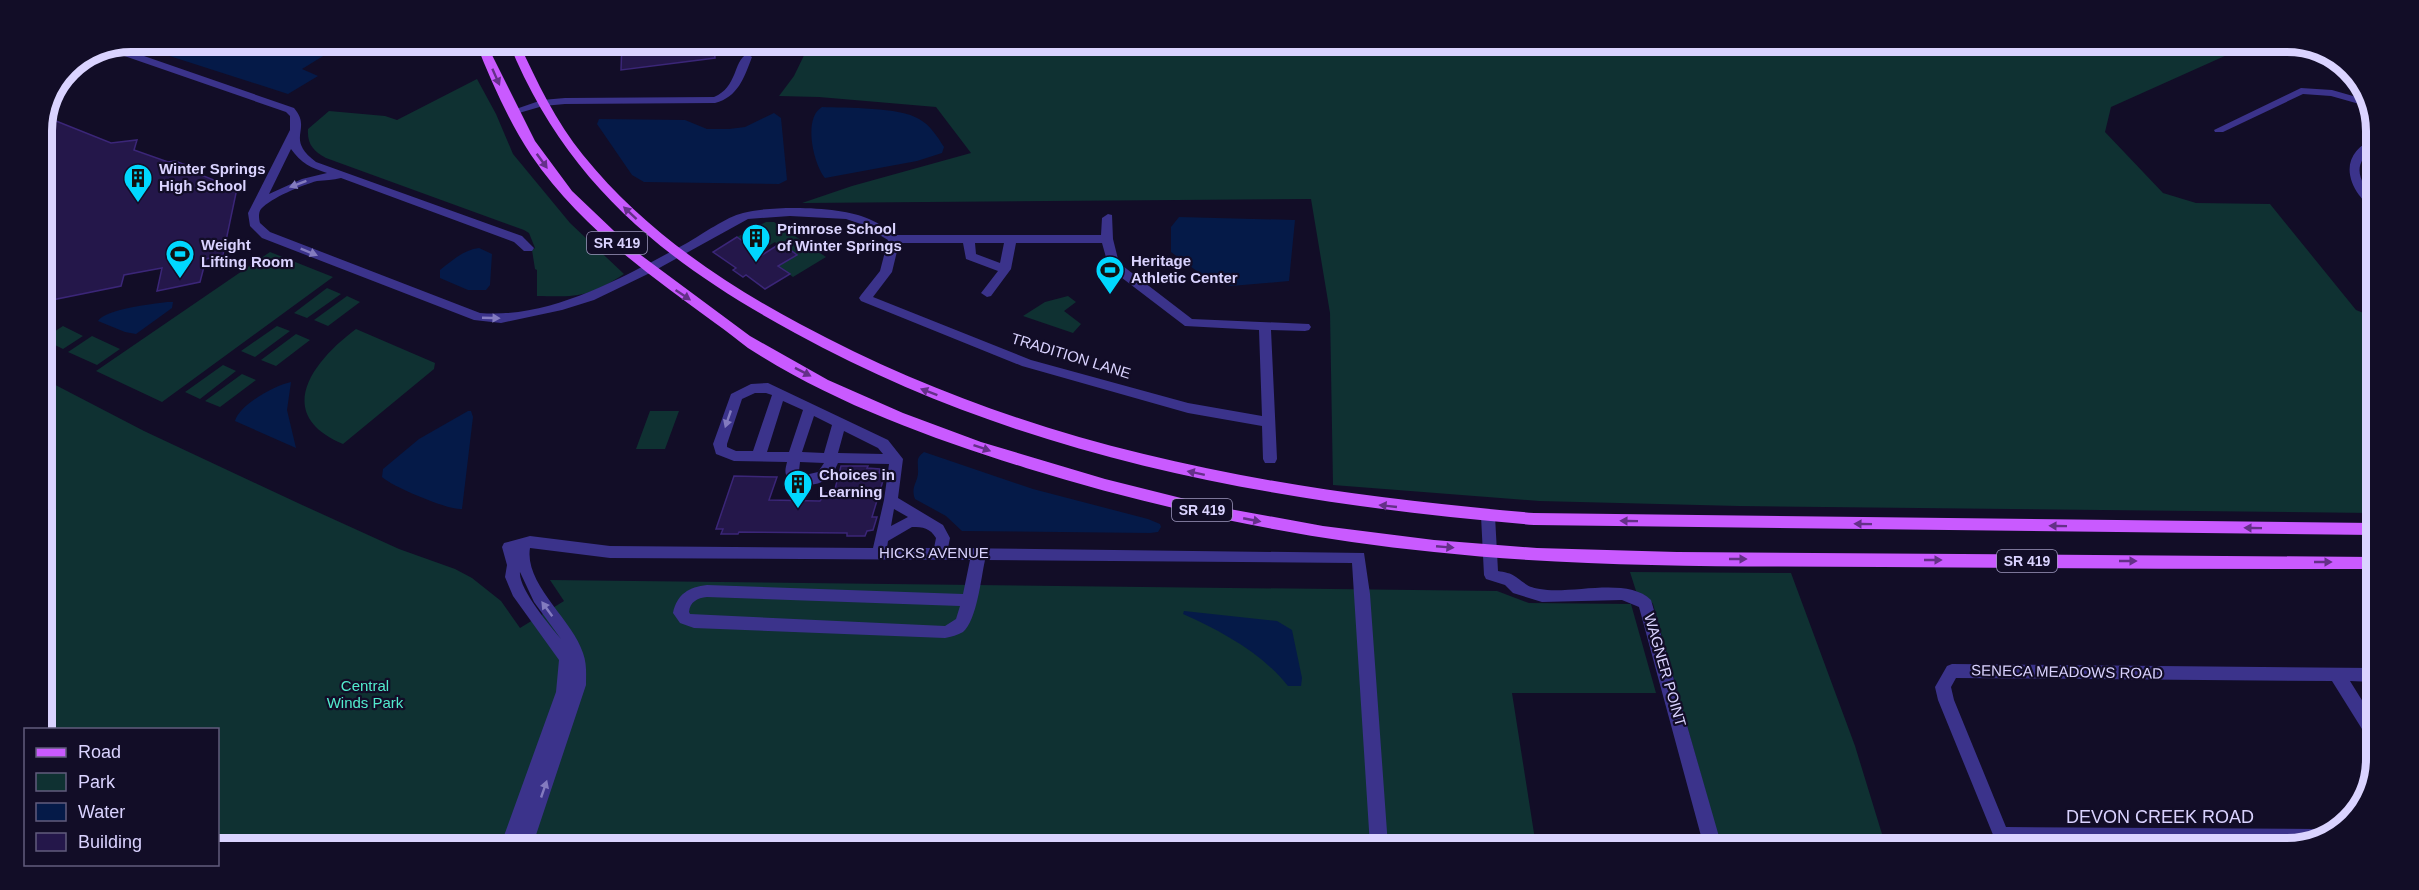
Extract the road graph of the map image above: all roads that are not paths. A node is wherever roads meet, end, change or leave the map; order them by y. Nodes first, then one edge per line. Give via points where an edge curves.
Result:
1 (485, 52) edge
2 (518, 52) edge
3 (125, 53) edge
4 (747, 57) dead end
5 (723, 97) junction
6 (2360, 101) edge
7 (542, 103) junction
8 (734, 108) dead end
9 (512, 112) junction
10 (2219, 130) dead end
11 (294, 132) junction
12 (2366, 147) edge
13 (345, 177) junction
14 (2366, 195) edge
15 (257, 208) junction
16 (1108, 218) dead end
17 (894, 239) junction
18 (969, 239) junction
19 (1011, 239) junction
20 (1107, 239) junction
21 (528, 248) dead end
22 (677, 253) junction
23 (648, 269) junction
24 (1005, 269) junction
25 (987, 293) dead end
26 (1265, 325) junction
27 (1305, 327) dead end
28 (779, 394) junction
29 (810, 408) junction
30 (1269, 422) junction
31 (839, 423) junction
32 (758, 457) junction
33 (794, 457) junction
34 (832, 457) junction
35 (896, 459) junction
36 (1270, 459) dead end
37 (891, 500) junction
38 (1488, 516) junction
39 (926, 521) junction
40 (2366, 529) edge
41 (516, 545) junction
42 (880, 545) junction
43 (1490, 552) junction
44 (940, 553) junction
45 (979, 554) junction
46 (2366, 563) edge
47 (968, 600) junction
48 (2337, 675) junction
49 (2366, 675) edge
50 (2366, 721) edge
51 (2295, 837) edge
52 (511, 838) edge
53 (527, 838) edge
54 (1378, 838) edge
55 (1711, 838) edge
56 (2003, 838) edge
57 (2240, 838) edge

1 -> 9 main road, SR 419
2 - 7 main road, SR 419
3 - 11 street via 290,110 298,120
4 - 5 street via 737,84
5 - 7 street via 704,101
5 - 8 street
6 - 10 street via 2332,93 2301,91
7 - 9 street
22 -> 7 main road, SR 419 via 595,177
9 -> 23 main road, SR 419 via 564,190
11 - 13 street via 295,148 301,158
11 - 15 street
12 - 14 street via 2353,166 2353,178
13 -> 15 street via 301,182
13 - 21 street via 518,239
15 -> 23 street via 253,220 256,228 266,234 478,317 501,319 562,306
16 - 20 street
17 - 18 street
17 - 22 street via 847,215 768,212 745,216
17 - 30 street, TRADITION LANE via 886,272 865,298 1027,363 1188,408
18 - 19 street
18 - 24 street via 970,256
19 - 20 street
19 - 24 street
20 - 26 street via 1113,266 1189,323
22 - 23 street
38 -> 22 main road, SR 419 via 1270,488 1144,461 1044,433 921,389 847,356 752,304
23 -> 43 main road, SR 419 via 752,344 784,362 897,416 992,452 1216,513 1333,534
24 - 25 street
26 - 27 street
26 - 30 street
28 - 29 street
28 - 32 street
28 -> 32 street via 768,388 752,388 736,397 720,444 721,450 734,456
29 - 31 street
29 - 33 street
30 - 36 street
31 - 34 street
31 - 35 street via 884,444
32 - 33 street
33 - 34 street
33 - 34 street via 791,469 803,480 823,477
34 - 35 street
35 - 37 street
37 - 39 street
37 - 42 street
40 -> 38 main road, SR 419 via 1623,521
38 - 43 street
39 - 42 street via 910,522
39 - 44 street via 943,538
41 - 42 street, HICKS AVENUE via 530,542 610,552
41 - 52 street via 512,577 518,592 563,651 568,668 564,692
53 -> 41 street via 579,677 579,658 527,579 521,550
42 - 44 street, HICKS AVENUE
43 -> 46 main road, SR 419 via 1680,558
43 - 55 street, WAGNER POINT via 1491,575 1510,580 1529,594 1622,594 1646,604
44 - 45 street, HICKS AVENUE
45 - 47 street
45 - 54 street, HICKS AVENUE via 1241,549 1359,557
47 - 47 street via 960,624 945,632 694,622 681,613 690,595 707,591
48 - 49 street, SENECA MEADOWS ROAD
48 - 50 street
48 - 56 street, SENECA MEADOWS ROAD via 1952,671 1943,687 1946,700
51 - 57 street, DEVON CREEK ROAD

